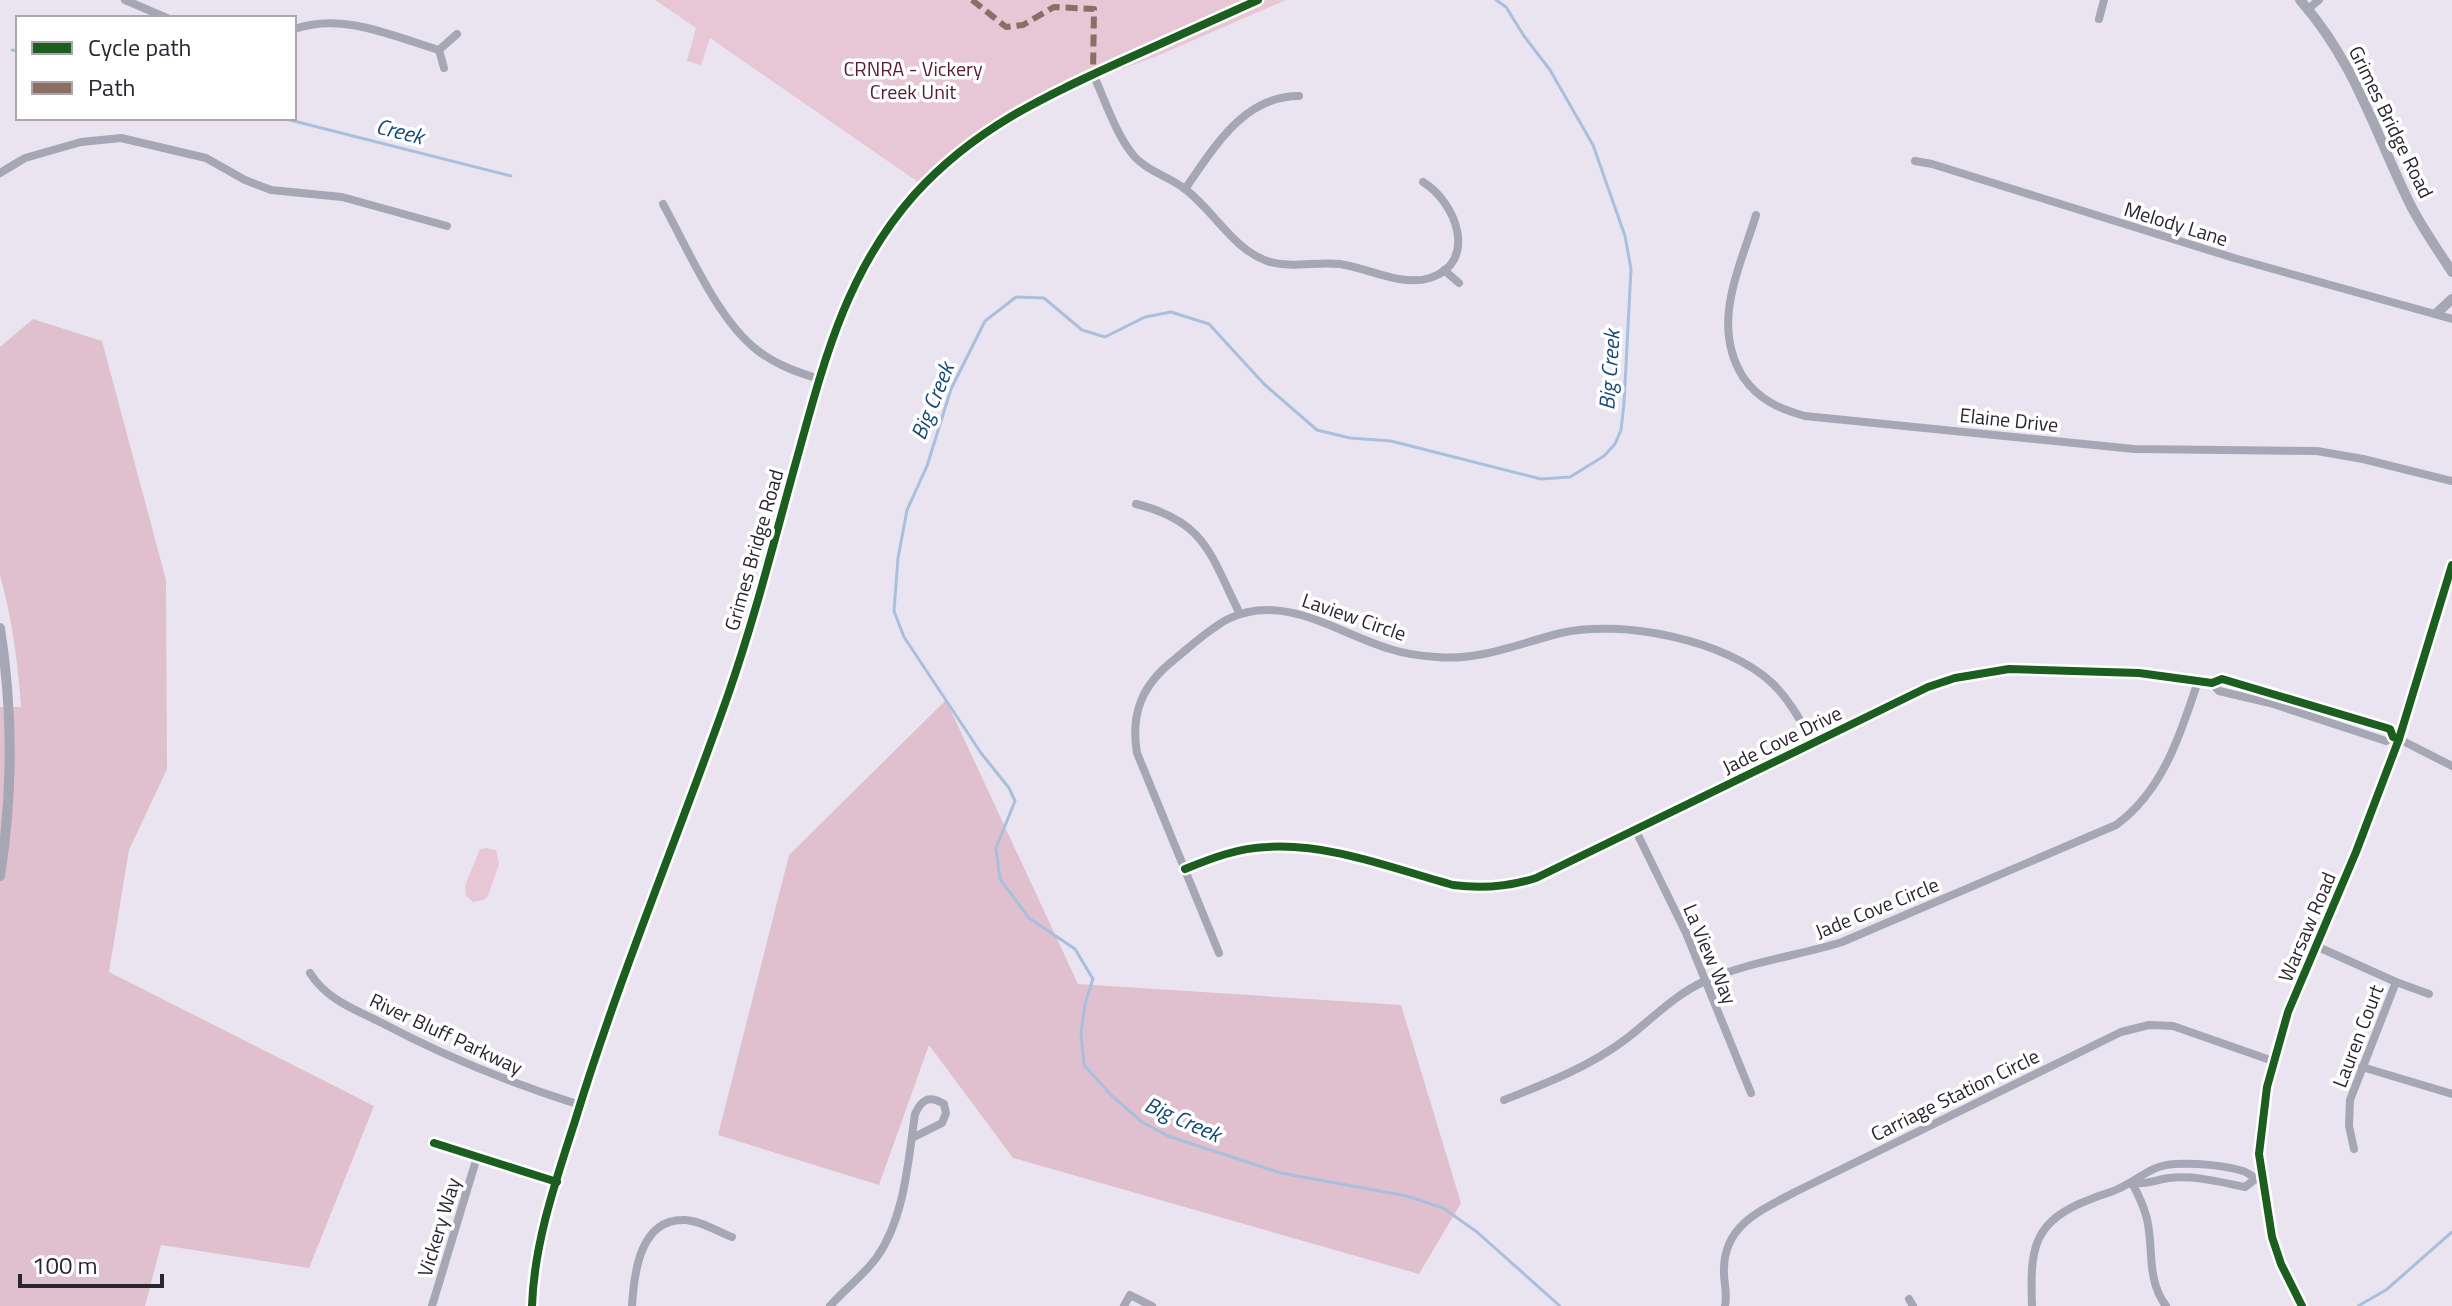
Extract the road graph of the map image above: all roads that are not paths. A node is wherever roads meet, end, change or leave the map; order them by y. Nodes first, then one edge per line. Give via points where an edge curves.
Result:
1 (125, 0) edge
2 (1258, 0) edge
3 (2104, 0) edge
4 (2319, 0) edge
5 (2304, 4) edge
6 (162, 16) edge
7 (2099, 19) dead end
8 (296, 28) edge
9 (457, 34) dead end
10 (439, 50) junction
11 (444, 68) dead end
12 (1093, 74) junction
13 (1299, 96) dead end
14 (1915, 161) dead end
15 (0, 173) edge
16 (1423, 182) dead end
17 (1185, 189) junction
18 (663, 204) dead end
19 (1756, 215) dead end
20 (447, 226) dead end
21 (2450, 268) edge
22 (1444, 270) junction
23 (1459, 283) dead end
24 (2452, 299) edge
25 (2433, 312) junction
26 (2452, 313) edge
27 (2452, 319) edge
28 (819, 379) junction
29 (2452, 481) edge
30 (1136, 504) dead end
31 (2451, 570) edge
32 (1240, 614) junction
33 (0, 628) edge
34 (2198, 681) junction
35 (2212, 683) junction
36 (2263, 690) junction
37 (2260, 701) junction
38 (2301, 701) junction
39 (2297, 712) junction
40 (2396, 738) junction
41 (1813, 743) junction
42 (2452, 766) edge
43 (1635, 829) junction
44 (1185, 869) junction
45 (0, 876) edge
46 (2316, 946) junction
47 (1219, 953) dead end
48 (310, 973) dead end
49 (1705, 981) junction
50 (2396, 982) junction
51 (2429, 994) dead end
52 (2273, 1061) junction
53 (2362, 1067) junction
54 (1751, 1093) dead end
55 (2452, 1094) edge
56 (1504, 1100) dead end
57 (580, 1105) junction
58 (912, 1138) junction
59 (434, 1143) dead end
60 (2354, 1149) dead end
61 (477, 1157) junction
62 (2186, 1164) junction
63 (2211, 1167) junction
64 (2186, 1178) junction
65 (2208, 1180) junction
66 (2259, 1181) junction
67 (557, 1182) junction
68 (2132, 1183) junction
69 (732, 1237) dead end
70 (432, 1306) edge
71 (532, 1306) edge
72 (632, 1306) edge
73 (830, 1306) edge
74 (1124, 1306) edge
75 (1152, 1306) edge
76 (1725, 1306) edge
77 (2032, 1306) edge
78 (2166, 1306) edge
79 (2302, 1306) edge

1 - 6 street
2 - 12 street, Grimes Bridge Road
3 - 7 street
4 - 5 street
5 - 21 street, Grimes Bridge Road via 2359,89 2410,203
8 - 10 street via 344,22
9 - 10 street
10 - 11 street
12 - 17 street via 1132,154
12 - 28 street, Grimes Bridge Road via 993,126 917,192 856,281
13 - 17 street via 1275,99 1240,118
14 - 25 street, Melody Lane via 2247,262
15 - 20 street via 25,158 89,140 121,138 206,158 271,190 342,197
16 - 22 street via 1440,194 1458,226 1457,250
17 - 22 street via 1243,247 1269,261 1340,264 1411,281
18 - 28 street via 738,333 775,362
19 - 29 street, Elaine Drive via 1729,308 1727,339 1748,384 1784,411 2134,449 2317,451
22 - 23 street
24 - 25 street
25 - 26 street, Melody Lane
25 - 27 street, Melody Lane
28 - 57 street, Grimes Bridge Road via 730,689
30 - 32 street via 1165,512 1195,532
31 - 40 street, Warsaw Road
32 - 41 street, Laview Circle via 1291,612 1389,649 1440,658 1488,654 1585,628 1650,631 1721,652 1754,668 1786,698
32 - 44 street, Laview Circle via 1159,671 1136,712 1137,753
33 - 45 street via 11,759
34 - 35 street, Jade Cove Drive
34 - 41 street, Jade Cove Drive via 2034,668 1984,671 1928,687
34 - 49 street, Jade Cove Circle via 2166,764 2142,803 2116,825 1842,942
35 - 36 street, Jade Cove Drive via 2222,679
35 - 37 street, Jade Cove Drive via 2219,691
36 - 37 street
36 - 38 street, Jade Cove Drive
37 - 39 street, Jade Cove Drive
38 - 39 street
38 - 40 street, Jade Cove Drive via 2390,729
39 - 40 street, Jade Cove Drive via 2386,741
40 - 42 street
40 - 46 street, Warsaw Road
41 - 43 street, Jade Cove Drive
43 - 44 street, Jade Cove Drive via 1536,878 1495,888 1453,885 1295,847 1241,850
43 - 49 street, La View Way
44 - 47 street, Laview Circle
46 - 50 street
46 - 52 street, Warsaw Road
48 - 57 street, River Bluff Parkway via 329,996 410,1038 506,1081
49 - 54 street, La View Way
49 - 56 street, Jade Cove Circle via 1593,1061
50 - 51 street
50 - 53 street, Lauren Court
52 - 66 street, Warsaw Road via 2260,1129
52 - 76 street, Carriage Station Circle via 2173,1026 2121,1032 1750,1216 1728,1248
53 - 55 street
53 - 60 street, Lauren Court via 2350,1100
57 - 67 street, Grimes Bridge Road
58 - 58 street via 942,1123 944,1104 935,1099 920,1103
58 - 73 street via 890,1233 876,1258
59 - 61 street
61 - 67 street
61 - 70 street, Vickery Way
62 - 63 street
62 - 64 street
62 - 68 street via 2149,1169
63 - 65 street
63 - 66 street via 2245,1171
64 - 65 street
64 - 68 street
65 - 66 street via 2245,1187
66 - 79 street, Warsaw Road via 2281,1264
67 - 71 street, Grimes Bridge Road via 535,1270
68 - 77 street via 2089,1199 2047,1225 2030,1270
68 - 78 street via 2148,1220 2153,1279
69 - 72 street via 684,1220 655,1230 642,1248
74 - 75 street via 1130,1295

